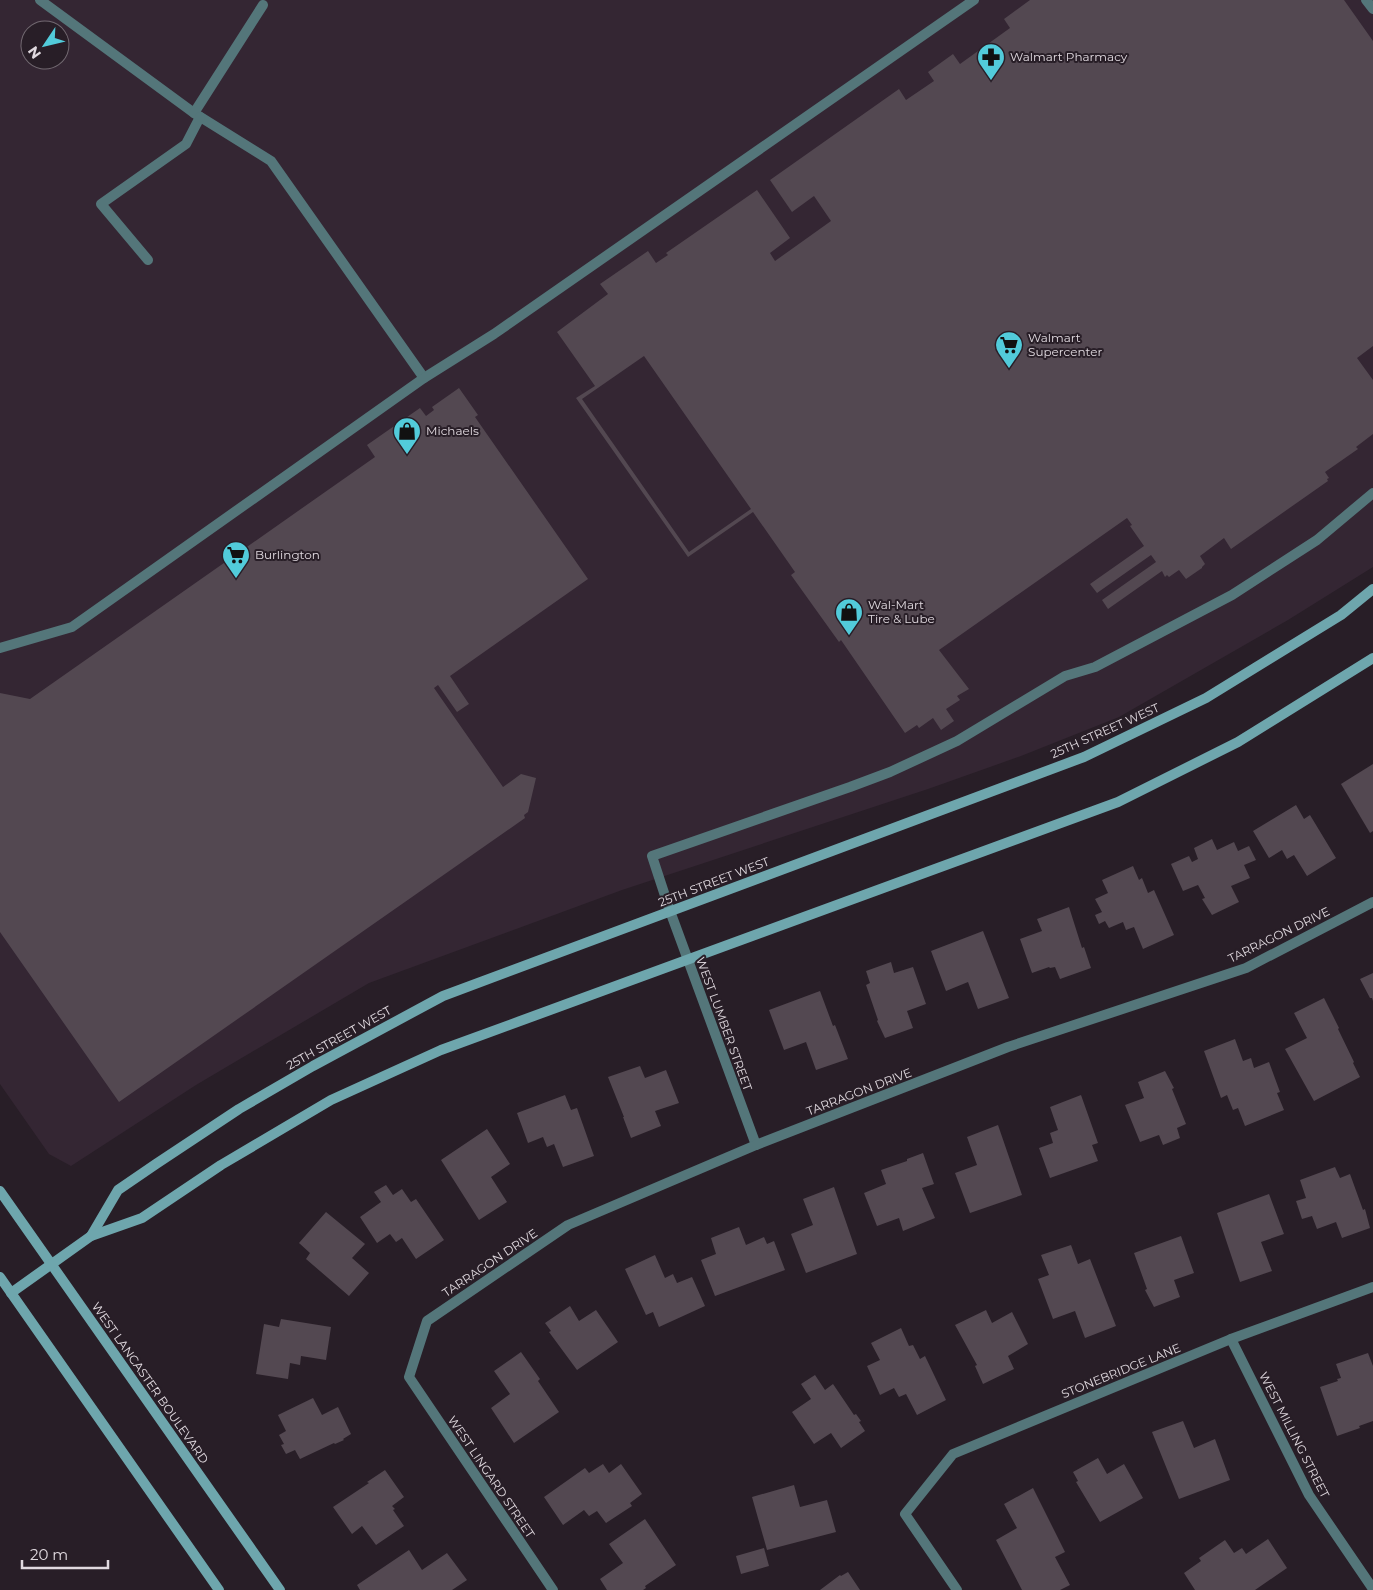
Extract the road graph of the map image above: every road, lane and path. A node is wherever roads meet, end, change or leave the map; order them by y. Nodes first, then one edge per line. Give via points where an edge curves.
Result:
1 (40, 0) edge
2 (974, 0) edge
3 (1366, 0) edge
4 (262, 5) dead end
5 (1373, 10) edge
6 (197, 115) junction
7 (148, 260) dead end
8 (424, 378) junction
9 (1373, 493) edge
10 (1373, 589) edge
11 (0, 648) edge
12 (1373, 658) edge
13 (1373, 902) edge
14 (670, 912) junction
15 (687, 960) junction
16 (756, 1145) junction
17 (0, 1191) edge
18 (91, 1236) junction
19 (51, 1264) junction
20 (0, 1277) edge
21 (1373, 1286) edge
22 (11, 1293) junction
23 (1231, 1339) junction
24 (409, 1377) joint
25 (1373, 1589) edge
26 (219, 1590) edge
27 (280, 1590) edge
28 (553, 1590) edge
29 (957, 1590) edge

1 - 6 street
2 - 8 street via 494,334
3 - 5 street
4 - 6 street
6 - 7 street via 186,144 101,204
6 - 8 street via 271,161
8 - 11 street via 72,627
9 - 14 street, WEST LUMBER STREET via 1317,540 1232,595 1095,667 1065,676 957,741 890,772 652,856
10 - 14 street, 25TH STREET WEST via 1341,614 1206,698 1084,757
12 - 15 street, 25TH STREET WEST via 1238,742 1118,802
13 - 16 street, TARRAGON DRIVE via 1246,968 1008,1047
14 - 15 street, WEST LUMBER STREET
14 - 18 street, 25TH STREET WEST via 443,996 313,1066 239,1109 118,1190
15 - 16 street, WEST LUMBER STREET
15 - 18 street, 25TH STREET WEST via 441,1050 339,1097 221,1165 142,1218
16 - 24 street, TARRAGON DRIVE via 568,1225 427,1321
17 - 19 street, WEST LANCASTER BOULEVARD
18 - 19 street, 25TH STREET WEST
19 - 22 street, 25TH STREET WEST
19 - 27 street, WEST LANCASTER BOULEVARD
20 - 22 street
21 - 23 street, STONEBRIDGE LANE
22 - 26 street
23 - 25 street, WEST MILLING STREET via 1309,1495
23 - 29 street, STONEBRIDGE LANE via 953,1454 905,1514
24 - 28 street, WEST LINGARD STREET

